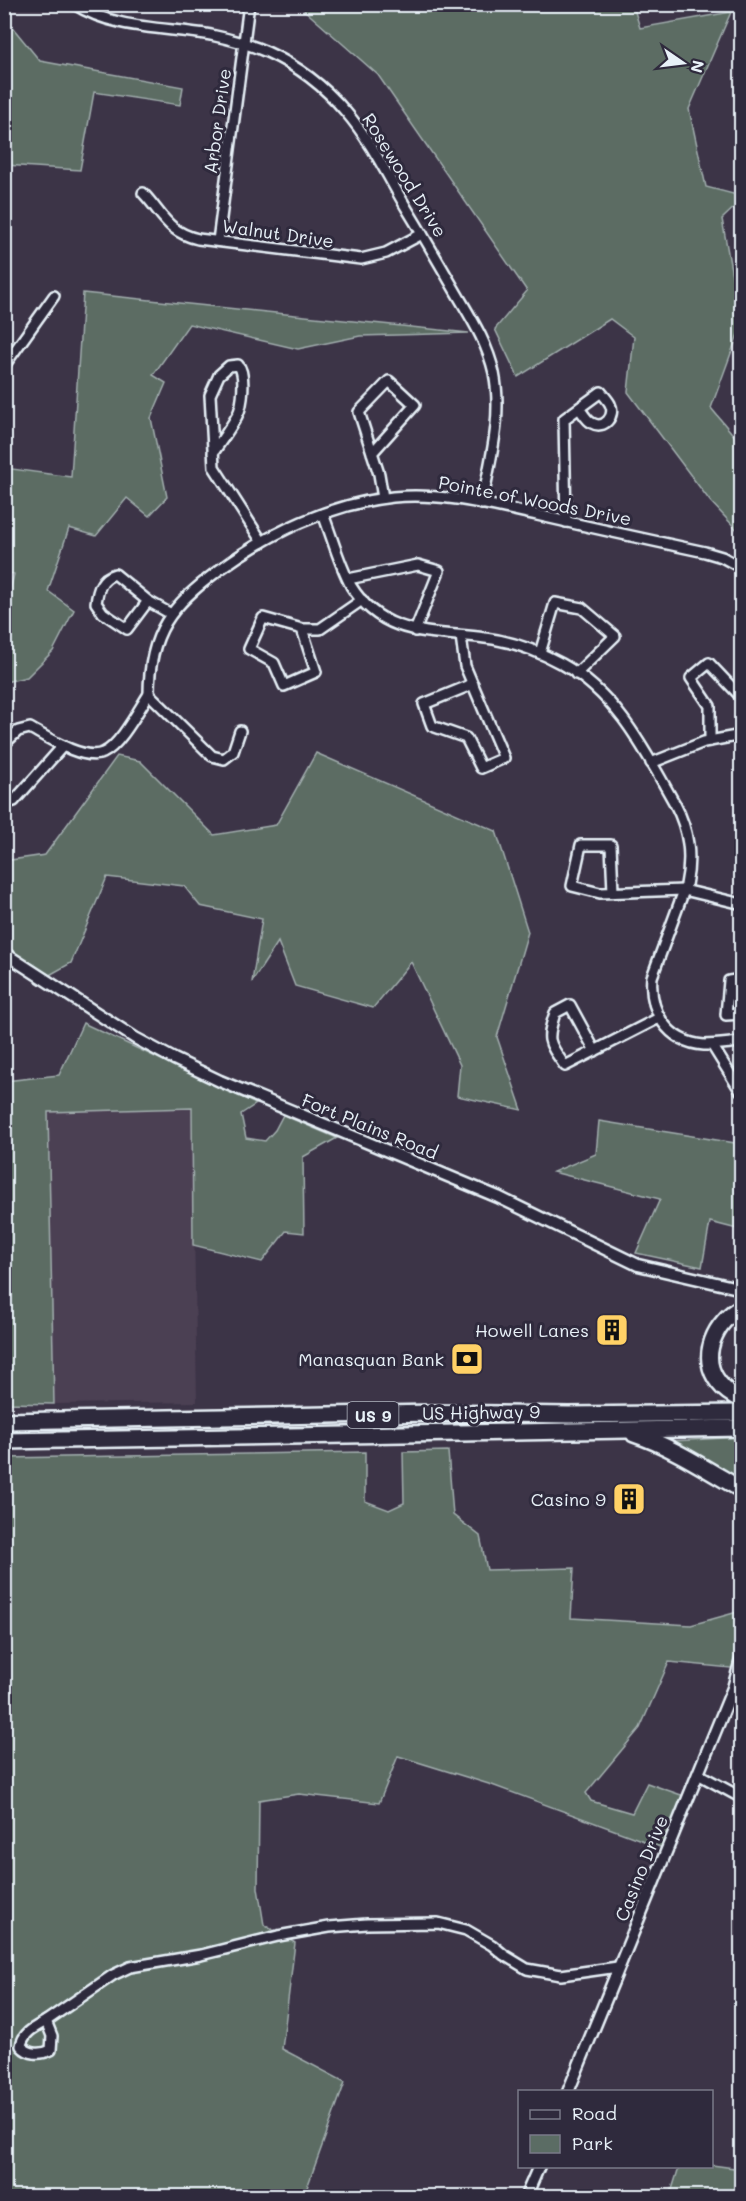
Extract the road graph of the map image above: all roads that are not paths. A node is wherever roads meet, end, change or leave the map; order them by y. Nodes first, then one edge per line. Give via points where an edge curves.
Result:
1 (74, 4) edge
2 (249, 4) edge
3 (244, 43) junction
4 (143, 193) dead end
5 (422, 234) junction
6 (218, 241) junction
7 (54, 296) dead end
8 (4, 366) edge
9 (579, 408) dead end
10 (213, 453) junction
11 (372, 453) junction
12 (383, 498) junction
13 (482, 504) junction
14 (323, 514) junction
15 (566, 522) junction
16 (262, 542) junction
17 (741, 568) edge
18 (348, 579) junction
19 (362, 600) junction
20 (148, 601) junction
21 (171, 614) junction
22 (302, 629) junction
23 (415, 631) junction
24 (461, 636) junction
25 (540, 653) junction
26 (576, 674) junction
27 (473, 684) junction
28 (149, 694) junction
29 (741, 698) edge
30 (240, 731) dead end
31 (741, 735) edge
32 (710, 741) junction
33 (4, 744) edge
34 (63, 746) junction
35 (651, 763) junction
36 (4, 804) edge
37 (684, 890) junction
38 (613, 892) junction
39 (741, 904) edge
40 (4, 953) edge
41 (741, 979) edge
42 (741, 1014) edge
43 (659, 1018) junction
44 (738, 1042) edge
45 (712, 1045) junction
46 (595, 1051) junction
47 (741, 1089) edge
48 (741, 1290) edge
49 (741, 1307) edge
50 (741, 1400) edge
51 (741, 1413) edge
52 (4, 1421) edge
53 (741, 1428) edge
54 (622, 1430) junction
55 (4, 1441) edge
56 (741, 1490) edge
57 (741, 1656) edge
58 (698, 1774) junction
59 (741, 1798) edge
60 (618, 1967) junction
61 (46, 2021) dead end
62 (568, 2090) edge
63 (538, 2168) edge
64 (526, 2196) edge

1 - 3 street, Rosewood Drive via 109,21
2 - 3 street, Arbor Drive
3 - 5 street, Rosewood Drive via 301,71 334,99 365,138
3 - 6 street, Arbor Drive
4 - 6 street, Walnut Drive via 172,228 186,236
5 - 6 street, Walnut Drive via 386,253 361,259
5 - 13 street, Rosewood Drive via 479,331 494,372 497,423
7 - 8 street
9 - 15 street via 564,419
10 - 10 street via 239,414 244,376 238,365 229,366 219,375 210,395
10 - 16 street via 214,467
11 - 11 street via 359,412 388,381 415,405
11 - 12 street
12 - 13 street, Pointe of Woods Drive via 427,496
12 - 14 street, Pointe of Woods Drive
13 - 15 street, Pointe of Woods Drive
14 - 16 street, Pointe of Woods Drive
14 - 18 street
15 - 17 street, Pointe of Woods Drive via 705,552
16 - 21 street, Pointe of Woods Drive via 210,576
18 - 19 street
18 - 23 street via 418,565 439,571
19 - 22 street via 320,629
19 - 23 street via 384,619
20 - 20 street via 115,574 107,576 98,589 96,603 127,629
20 - 21 street
21 - 28 street, Pointe of Woods Drive via 154,646
22 - 22 street via 263,618 249,649 274,663 284,686 316,672
23 - 24 street
24 - 25 street via 504,641
24 - 27 street via 465,666
25 - 26 street
25 - 26 street via 555,603 582,608 615,636
26 - 35 street via 618,711
27 - 27 street via 424,704 432,726 466,738 481,768 504,758
28 - 30 street via 212,756 224,759 233,752
28 - 34 street via 117,741 104,753 91,755
29 - 32 street via 709,663 691,678 710,706
31 - 32 street
32 - 35 street
33 - 34 street via 18,731 30,728
34 - 36 street via 14,801
35 - 37 street via 686,828 690,855
37 - 38 street
37 - 39 street
37 - 43 street via 651,977 652,1002
38 - 38 street via 572,886 581,845 611,844
40 - 48 street, Fort Plains Road via 135,1038 219,1080 459,1180 638,1265
41 - 42 street via 729,981 726,1016
43 - 45 street via 685,1041
43 - 46 street
44 - 45 street
45 - 47 street
46 - 46 street via 565,1066 550,1045 555,1013 570,1005
49 - 50 highway via 717,1330 710,1358 720,1384
51 - 52 highway, US Highway 9 / US 9 via 434,1413
53 - 54 highway, US Highway 9 / US 9
54 - 55 highway, US Highway 9 / US 9
54 - 56 highway via 660,1443
57 - 58 street, Casino Drive via 733,1688
58 - 59 street
58 - 60 street, Casino Drive
60 - 61 street via 561,1975 527,1969 466,1930 438,1923 329,1927 130,1967
60 - 62 street, Casino Drive
63 - 64 street

